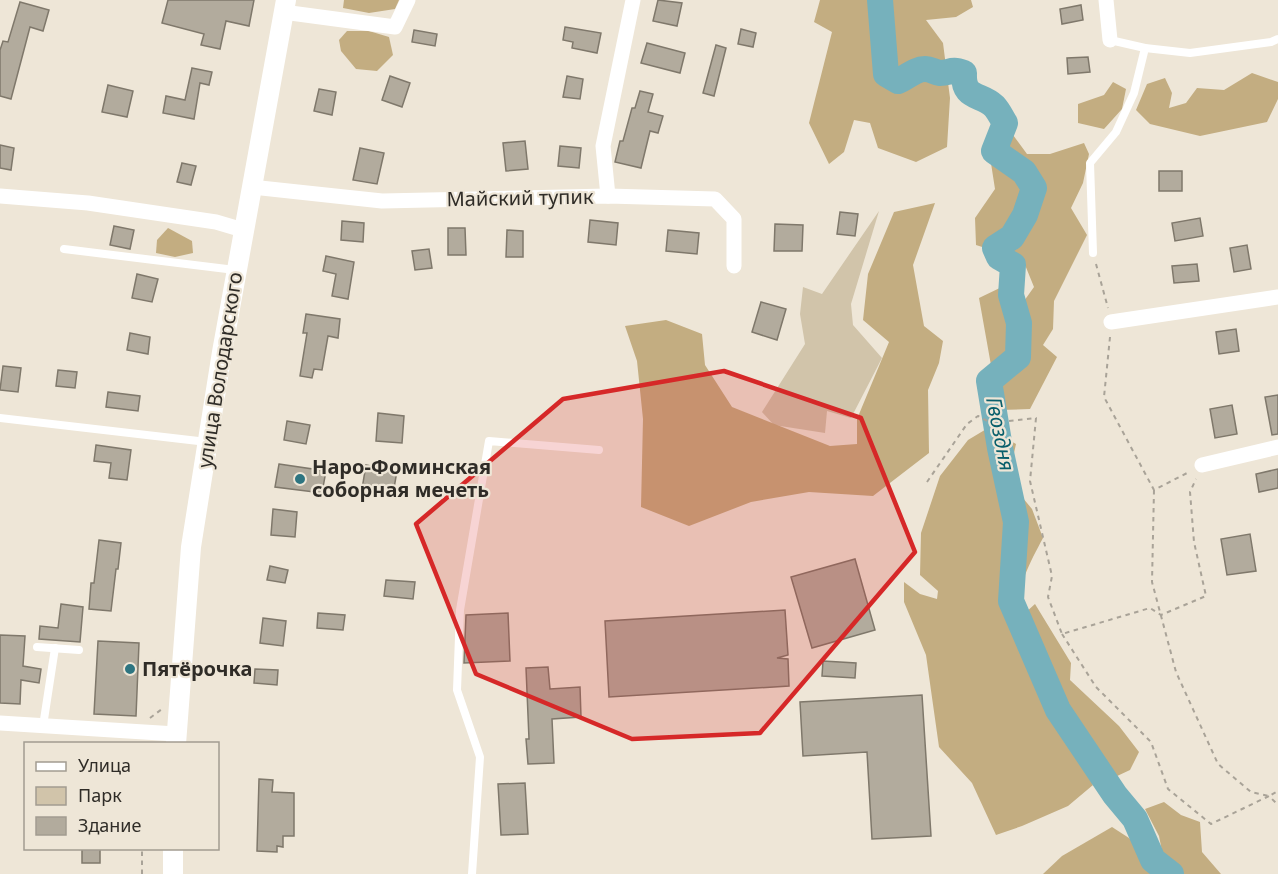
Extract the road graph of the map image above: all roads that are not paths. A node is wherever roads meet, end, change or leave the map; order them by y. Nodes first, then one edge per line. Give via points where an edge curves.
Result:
1 (408, 0) edge
2 (633, 0) edge
3 (1106, 0) edge
4 (285, 6) edge
5 (1278, 39) edge
6 (1110, 40) joint
7 (1145, 48) junction
8 (252, 187) junction
9 (0, 196) edge
10 (608, 196) junction
11 (243, 230) junction
12 (64, 249) dead end
13 (1093, 253) road end
14 (734, 266) dead end
15 (236, 270) junction
16 (1278, 297) edge
17 (1111, 322) road end
18 (0, 418) edge
19 (207, 442) junction
20 (1278, 447) edge
21 (599, 450) dead end
22 (1202, 465) road end
23 (37, 647) dead end
24 (55, 648) junction
25 (80, 650) dead end
26 (0, 723) edge
27 (43, 726) junction
28 (176, 739) edge
29 (173, 850) edge
30 (173, 874) edge
31 (472, 874) edge

1 - 4 street via 395,27
2 - 10 street via 603,146
3 - 6 street
4 - 8 main road, улица Володарского
5 - 7 lane via 1190,52
6 - 7 lane
7 - 13 lane via 1134,93 1116,132 1090,163
8 - 10 street, Майский тупик via 382,201
8 - 11 main road, улица Володарского
9 - 11 street via 88,203 216,222
10 - 14 street, Майский тупик via 715,199 734,219
11 - 15 main road, улица Володарского
12 - 15 lane
15 - 19 main road, улица Володарского
16 - 17 street
18 - 19 lane
19 - 28 main road, улица Володарского via 191,547
20 - 22 street
21 - 31 lane via 489,441 460,610 457,690 480,757
23 - 24 lane
24 - 25 lane
24 - 27 lane
26 - 27 street
27 - 28 street
29 - 30 main road

